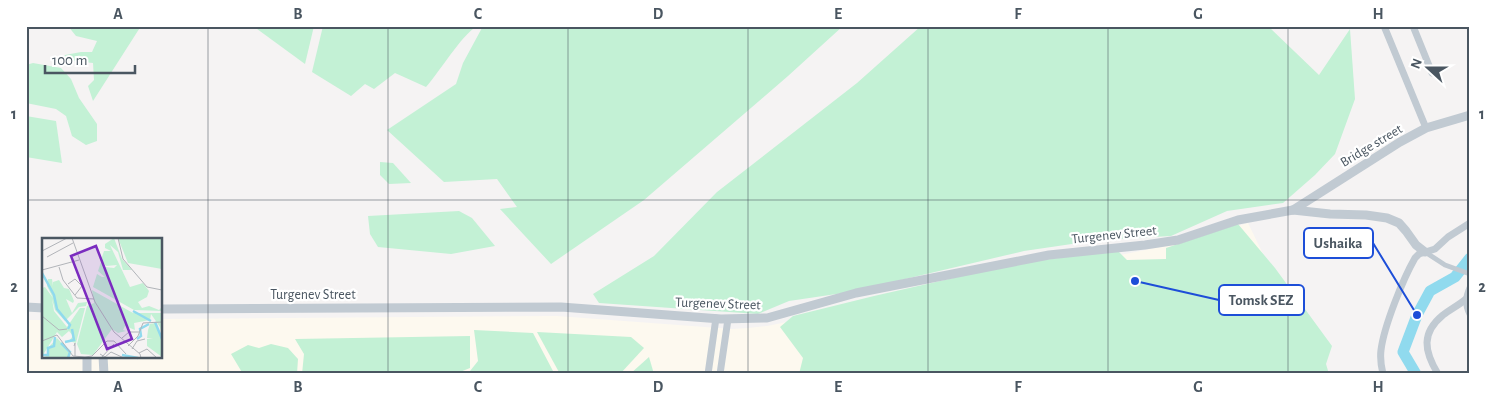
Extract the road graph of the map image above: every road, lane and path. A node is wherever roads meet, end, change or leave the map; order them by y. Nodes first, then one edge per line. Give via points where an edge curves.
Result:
1 (1384, 26) edge
2 (1413, 26) edge
3 (1432, 73) dead end
4 (1470, 115) edge
5 (1426, 128) junction
6 (1293, 210) junction
7 (1470, 223) edge
8 (1425, 252) junction
9 (1470, 274) edge
10 (1470, 288) edge
11 (1466, 299) junction
12 (26, 307) edge
13 (42, 308) edge
14 (162, 309) edge
15 (1470, 314) edge
16 (716, 318) junction
17 (728, 318) junction
18 (87, 358) edge
19 (103, 358) edge
20 (87, 374) edge
21 (104, 374) edge
22 (708, 374) edge
23 (720, 374) edge
24 (1383, 374) edge
25 (1438, 374) edge

1 - 5 street
2 - 3 street
4 - 5 street, Bridge street
5 - 6 street, Bridge street
6 - 8 street via 1387,218 1406,231
6 - 17 street, Turgenev Street via 1238,220 1178,240 1049,255 856,293 767,318
7 - 8 street via 1435,249
8 - 9 street via 1445,265
8 - 24 street via 1419,254 1412,265 1387,329 1380,361
10 - 11 street
11 - 15 street
11 - 25 street via 1443,315 1428,333 1429,359
12 - 13 street
14 - 16 street, Turgenev Street via 561,307
16 - 17 street, Turgenev Street
16 - 22 street
17 - 23 street
18 - 20 street
19 - 21 street

